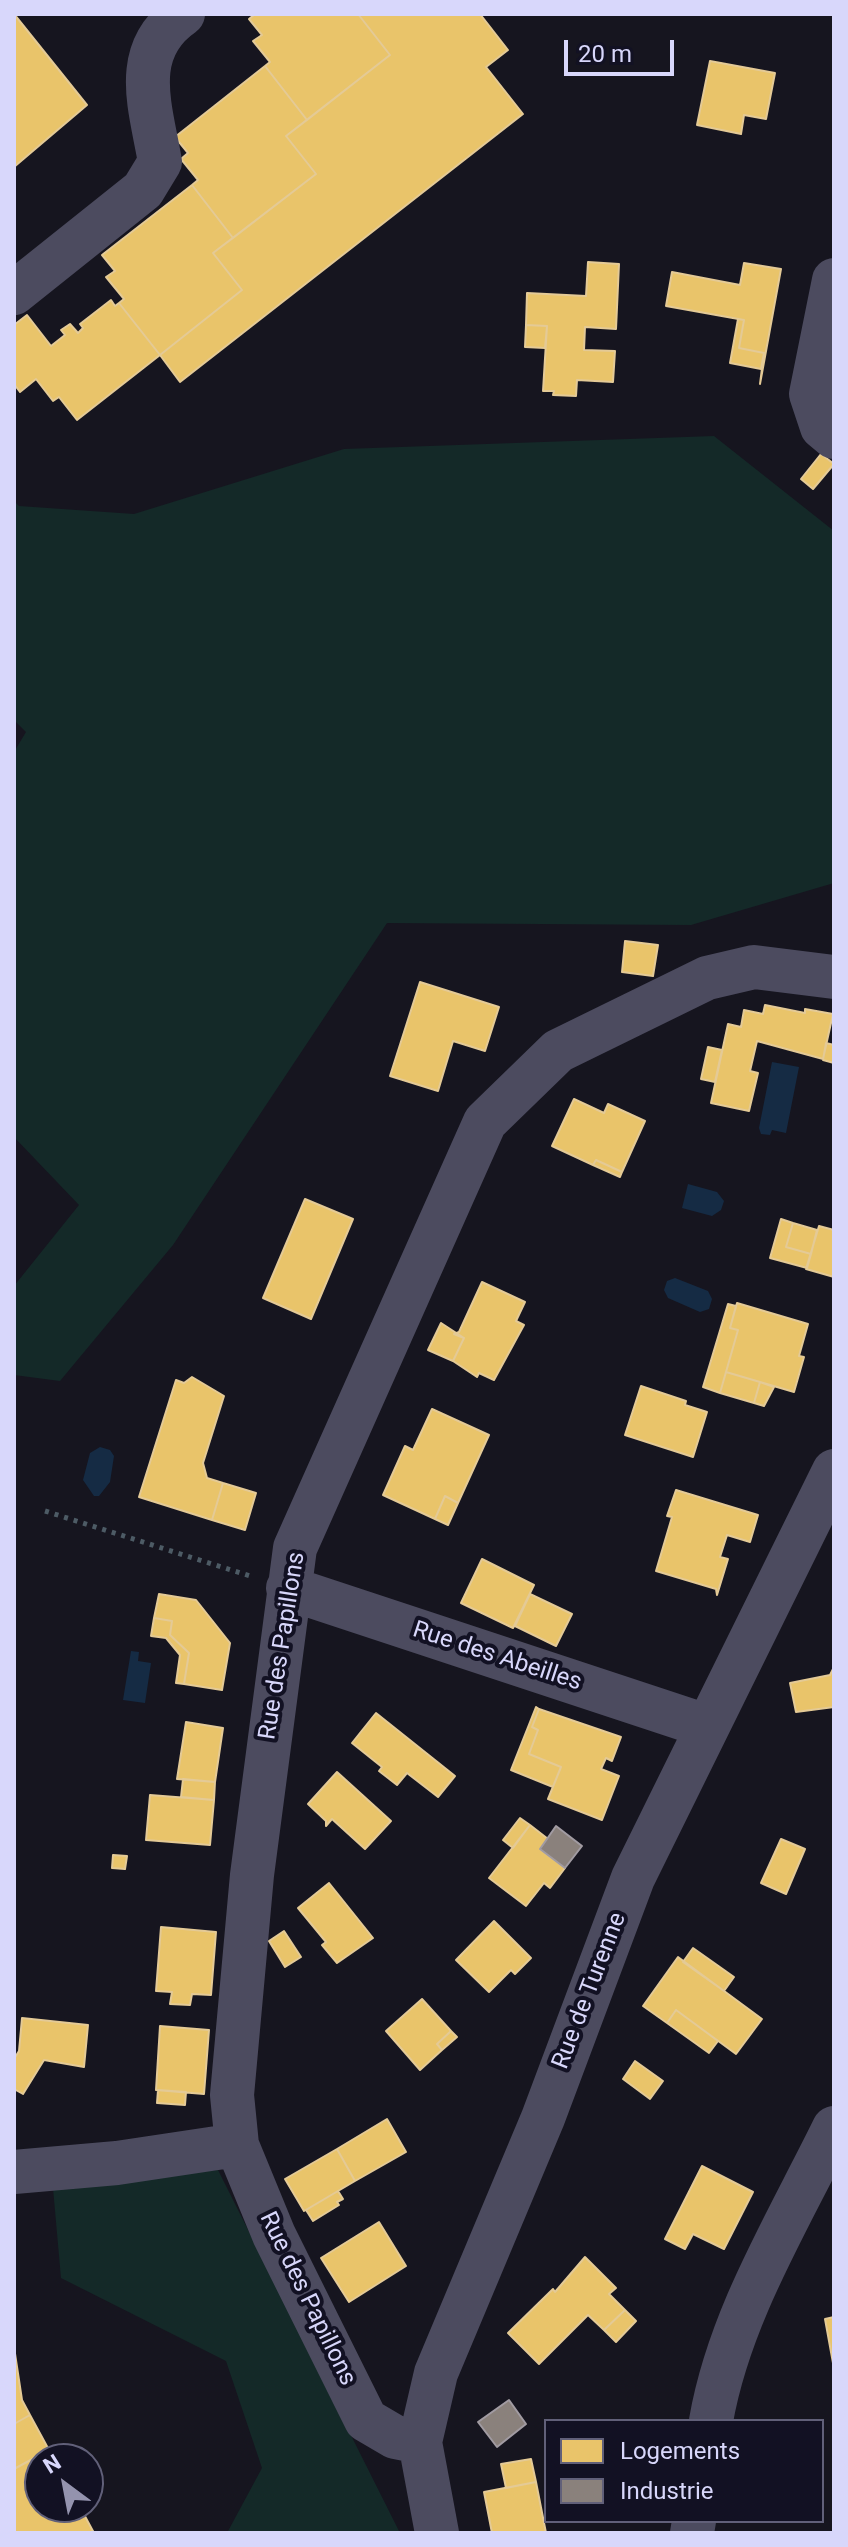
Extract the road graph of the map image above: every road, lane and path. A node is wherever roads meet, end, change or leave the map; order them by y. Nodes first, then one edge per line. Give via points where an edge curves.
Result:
1 (183, 14) edge
2 (834, 280) edge
3 (14, 293) edge
4 (834, 437) edge
5 (834, 977) edge
6 (834, 1471) edge
7 (45, 1511) dead end
8 (288, 1588) junction
9 (706, 1726) junction
10 (834, 2128) edge
11 (237, 2145) junction
12 (14, 2172) edge
13 (711, 2419) edge
14 (420, 2442) junction
15 (437, 2533) edge

1 - 3 street via 163,27 145,72 160,162 143,190
2 - 4 street via 811,394 822,427
5 - 8 street, Rue des Papillons via 754,967 707,978 558,1051 485,1122 295,1548
6 - 9 street, Rue de Turenne
7 - 8 path
8 - 9 street, Rue des Abeilles
8 - 11 street, Rue des Papillons via 252,1875 232,2095
9 - 14 street, Rue de Turenne via 633,1878 543,2118 436,2373
10 - 13 street via 761,2272 717,2386
11 - 12 street
11 - 14 street, Rue des Papillons via 274,2235 366,2420 395,2437
14 - 15 street, Rue de Turenne

